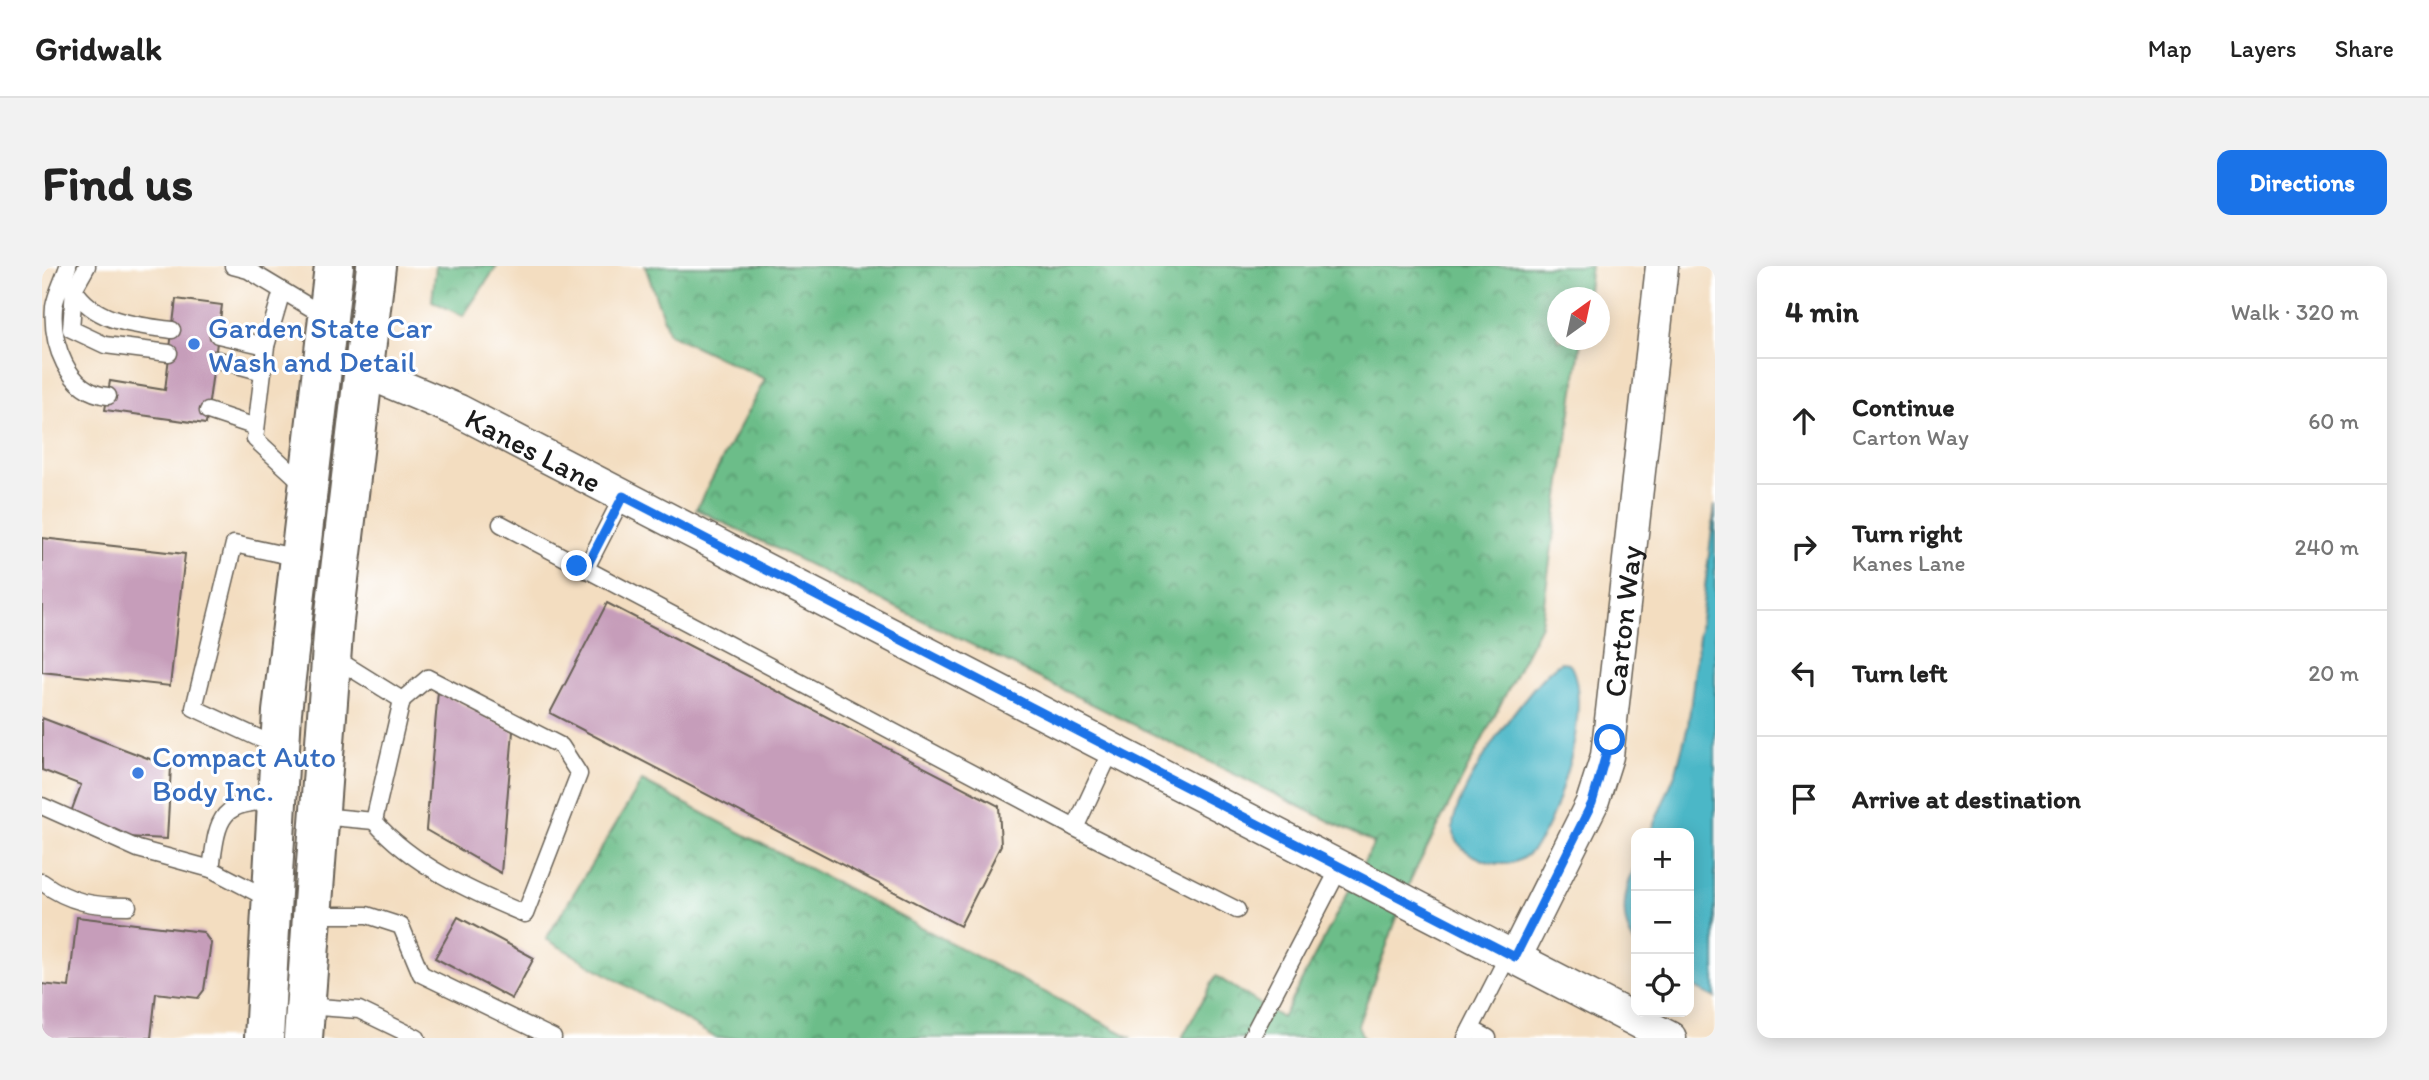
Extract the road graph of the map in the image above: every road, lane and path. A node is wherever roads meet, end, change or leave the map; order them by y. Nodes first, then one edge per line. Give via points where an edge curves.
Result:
1 (68, 266) edge
2 (87, 266) edge
3 (233, 266) edge
4 (252, 266) edge
5 (334, 266) edge
6 (376, 266) edge
7 (1661, 266) edge
8 (267, 281) junction
9 (74, 289) junction
10 (282, 290) junction
11 (328, 318) junction
12 (172, 330) dead end
13 (218, 335) dead end
14 (265, 346) junction
15 (169, 353) dead end
16 (215, 359) dead end
17 (263, 372) junction
18 (365, 372) junction
19 (108, 396) dead end
20 (208, 411) dead end
21 (256, 427) junction
22 (309, 488) junction
23 (623, 496) junction
24 (501, 524) dead end
25 (299, 558) junction
26 (585, 570) junction
27 (331, 656) junction
28 (402, 700) junction
29 (279, 748) junction
30 (1111, 751) junction
31 (277, 802) junction
32 (42, 806) edge
33 (320, 816) junction
34 (374, 821) junction
35 (1075, 828) junction
36 (1340, 867) junction
37 (211, 869) junction
38 (42, 883) edge
39 (271, 900) junction
40 (128, 906) dead end
41 (1237, 910) dead end
42 (312, 915) junction
43 (1512, 955) junction
44 (304, 1022) edge
45 (1469, 1033) edge
46 (264, 1038) edge
47 (416, 1038) edge
48 (553, 1038) edge
49 (1251, 1038) edge
50 (1488, 1038) edge
51 (1670, 1038) edge

1 - 19 lane via 54,304 59,352 70,375 96,395
2 - 9 lane
3 - 8 lane
4 - 8 lane
5 - 11 highway
6 - 18 highway
7 - 43 street, Carton Way via 1607,756 1588,811
8 - 10 lane
9 - 12 lane via 85,306 123,323
9 - 15 lane via 71,329 105,345
10 - 11 lane
10 - 14 lane
11 - 22 highway
13 - 14 lane
14 - 17 lane
16 - 17 lane
17 - 21 lane
18 - 23 street, Kanes Lane via 459,411
18 - 27 highway
20 - 21 lane
21 - 22 lane via 255,439
22 - 25 highway
23 - 26 lane
23 - 30 street, Kanes Lane
24 - 26 lane
25 - 29 highway
25 - 29 lane via 234,544 194,708
26 - 35 lane
27 - 28 lane
27 - 33 highway
28 - 34 lane
28 - 34 lane via 428,678 561,746 579,775 525,914 482,896 394,844
29 - 31 highway
30 - 35 lane
30 - 36 street, Kanes Lane
31 - 37 lane via 239,804 226,812 217,826
31 - 39 highway
32 - 37 lane via 138,849
33 - 34 lane
33 - 42 highway
35 - 41 lane
36 - 43 street, Kanes Lane
36 - 49 lane
37 - 39 lane
38 - 40 lane via 89,906
39 - 46 highway
42 - 44 highway
42 - 48 lane via 367,915 401,926 421,974
43 - 45 lane
43 - 51 street, Kanes Lane
44 - 47 lane via 359,1010
45 - 50 lane

